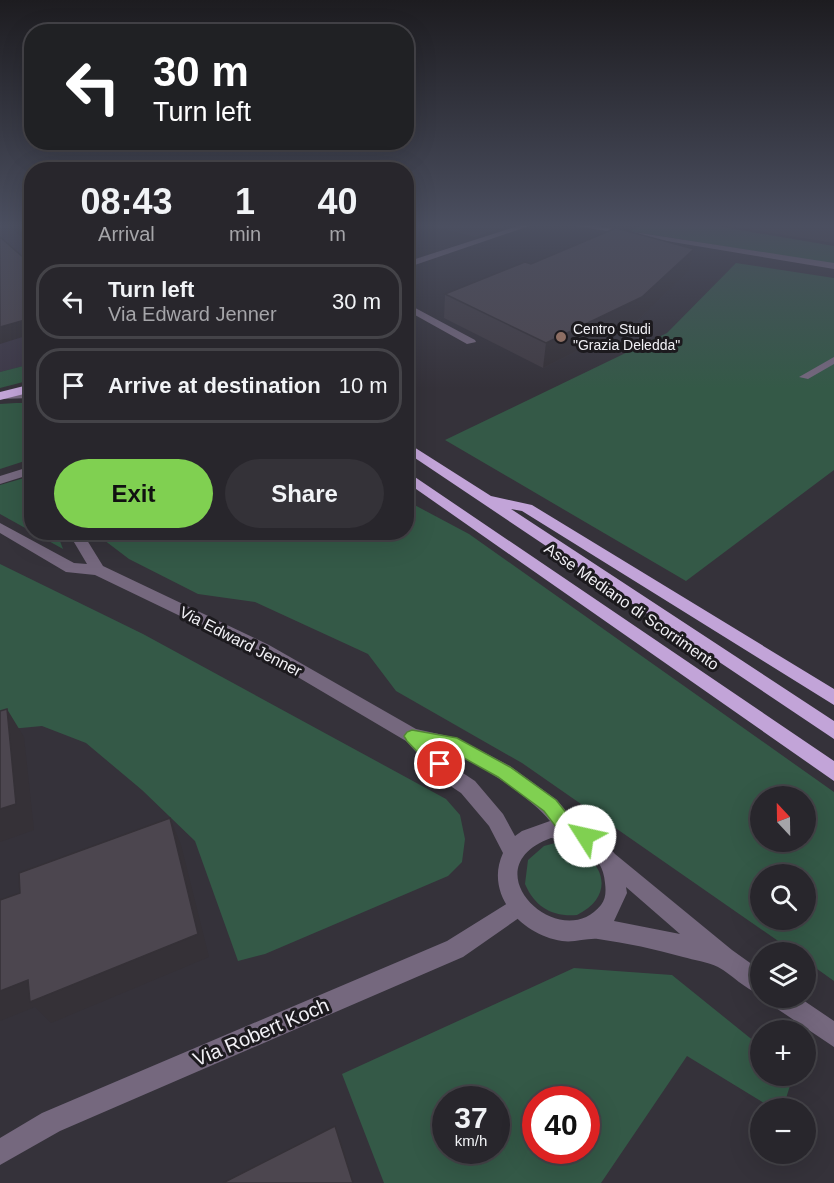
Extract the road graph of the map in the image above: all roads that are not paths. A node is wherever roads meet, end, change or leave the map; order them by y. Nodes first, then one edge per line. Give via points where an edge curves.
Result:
1 (414, 310) edge
2 (471, 342) dead end
3 (834, 360) edge
4 (804, 377) dead end
5 (24, 390) edge
6 (24, 395) edge
7 (0, 396) edge
8 (414, 451) edge
9 (24, 472) edge
10 (0, 480) edge
11 (414, 481) edge
12 (481, 497) junction
13 (0, 527) edge
14 (80, 540) edge
15 (98, 570) junction
16 (834, 698) edge
17 (834, 731) edge
18 (412, 736) junction
19 (834, 772) edge
20 (570, 830) junction
21 (513, 853) junction
22 (609, 860) junction
23 (519, 906) junction
24 (590, 928) junction
25 (724, 958) junction
26 (750, 976) edge
27 (795, 1008) edge
28 (834, 1035) edge
29 (0, 1152) edge

1 - 2 street
3 - 4 street
5 - 7 highway
6 - 7 street
8 - 12 highway, Asse Mediano di Scorrimento
9 - 10 street
11 - 19 highway, Asse Mediano di Scorrimento
12 - 16 highway via 527,508
12 - 17 highway, Asse Mediano di Scorrimento
13 - 15 street, Via Edward Jenner via 71,568
14 - 15 street
15 - 18 street, Via Edward Jenner via 263,649
18 - 20 street, Via Edward Jenner via 451,743 504,772 550,806
18 - 21 street, Via Edward Jenner via 450,775 468,787 496,820
20 - 21 street via 552,828 536,832
20 - 22 street via 599,846
21 - 23 street via 507,875
22 - 24 street via 617,886 616,899 610,911
22 - 25 street
23 - 24 street via 536,923 554,930
23 - 29 street, Via Robert Koch via 455,949 51,1122
24 - 25 street via 658,938
25 - 26 street
27 - 28 street

